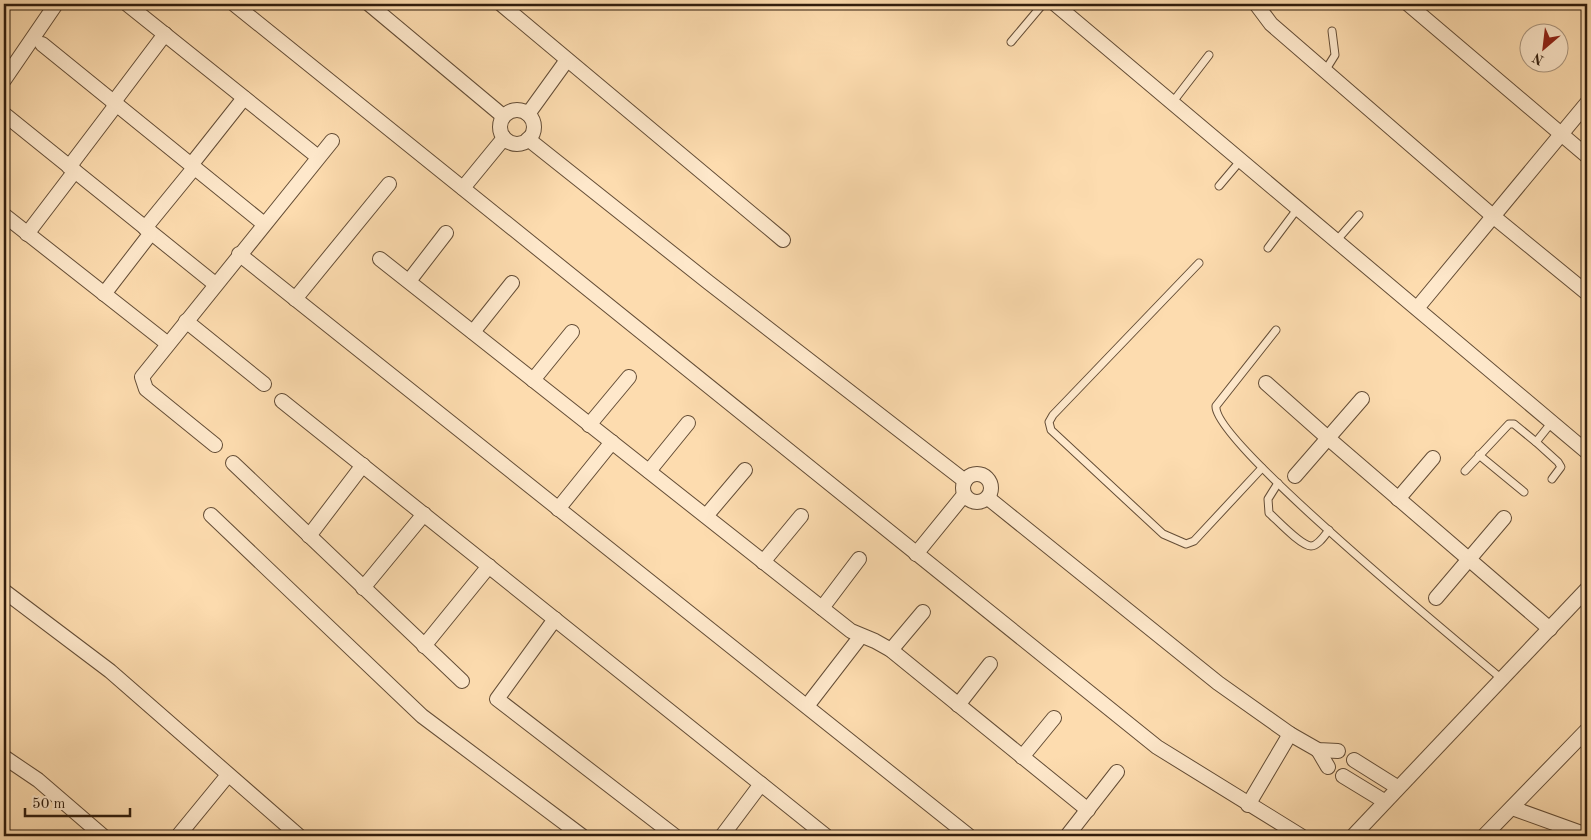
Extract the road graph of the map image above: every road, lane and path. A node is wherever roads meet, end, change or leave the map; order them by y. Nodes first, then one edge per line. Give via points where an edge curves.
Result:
1 (56, 4) edge
2 (126, 4) edge
3 (234, 4) edge
4 (370, 4) edge
5 (501, 4) edge
6 (1043, 4) edge
7 (1055, 4) edge
8 (1256, 4) edge
9 (1408, 4) edge
10 (1332, 31) dead end
11 (165, 34) junction
12 (1011, 42) dead end
13 (42, 44) dead end
14 (1209, 55) dead end
15 (567, 60) junction
16 (1326, 71) junction
17 (4, 80) edge
18 (244, 98) junction
19 (1172, 102) junction
20 (1587, 103) edge
21 (114, 104) junction
22 (4, 114) edge
23 (528, 114) junction
24 (503, 116) junction
25 (1561, 134) junction
26 (504, 138) junction
27 (332, 140) dead end
28 (528, 140) junction
29 (1587, 156) edge
30 (318, 157) junction
31 (1241, 160) junction
32 (192, 166) junction
33 (72, 169) junction
34 (389, 184) dead end
35 (1219, 186) dead end
36 (463, 188) junction
37 (1299, 208) junction
38 (1359, 214) dead end
39 (4, 215) edge
40 (1494, 217) junction
41 (264, 224) junction
42 (148, 230) junction
43 (446, 233) dead end
44 (28, 234) junction
45 (782, 240) dead end
46 (1337, 240) junction
47 (1268, 248) dead end
48 (239, 254) junction
49 (380, 259) dead end
50 (1199, 263) dead end
51 (409, 281) junction
52 (512, 283) dead end
53 (215, 284) junction
54 (1587, 292) edge
55 (104, 294) junction
56 (295, 299) junction
57 (1418, 307) junction
58 (186, 321) junction
59 (1276, 330) dead end
60 (473, 332) junction
61 (572, 332) dead end
62 (168, 344) junction
63 (629, 377) dead end
64 (533, 380) junction
65 (1266, 382) dead end
66 (264, 384) dead end
67 (1362, 398) dead end
68 (282, 401) dead end
69 (1552, 422) junction
70 (688, 423) dead end
71 (590, 424) junction
72 (1329, 439) junction
73 (612, 442) junction
74 (1536, 442) junction
75 (214, 445) dead end
76 (1587, 452) edge
77 (1479, 455) junction
78 (1432, 458) dead end
79 (233, 463) dead end
80 (363, 465) junction
81 (1262, 468) junction
82 (745, 470) dead end
83 (649, 471) junction
84 (1465, 471) dead end
85 (1295, 476) dead end
86 (1552, 479) dead end
87 (965, 481) junction
88 (1278, 483) junction
89 (1524, 492) dead end
90 (964, 495) junction
91 (988, 498) junction
92 (1398, 499) junction
93 (558, 509) junction
94 (424, 514) junction
95 (211, 515) dead end
96 (706, 516) junction
97 (801, 516) dead end
98 (1504, 518) dead end
99 (1329, 530) junction
100 (308, 536) junction
101 (916, 554) junction
102 (860, 559) dead end
103 (1470, 560) junction
104 (763, 562) junction
105 (489, 566) junction
106 (363, 588) junction
107 (1587, 590) edge
108 (4, 591) edge
109 (1436, 598) dead end
110 (822, 608) junction
111 (923, 612) dead end
112 (555, 619) junction
113 (1550, 629) junction
114 (861, 636) junction
115 (424, 646) junction
116 (891, 650) junction
117 (990, 664) dead end
118 (1503, 680) junction
119 (462, 681) dead end
120 (958, 705) junction
121 (807, 706) junction
122 (1054, 718) dead end
123 (1587, 730) edge
124 (1290, 734) junction
125 (1318, 750) junction
126 (1338, 751) dead end
127 (4, 757) edge
128 (1022, 757) junction
129 (1354, 760) dead end
130 (1328, 767) dead end
131 (1117, 772) dead end
132 (228, 775) junction
133 (1343, 776) dead end
134 (762, 784) junction
135 (1397, 787) junction
136 (1384, 802) junction
137 (1248, 805) junction
138 (1512, 808) junction
139 (1088, 810) junction
140 (1587, 835) edge
141 (103, 836) edge
142 (178, 836) edge
143 (299, 836) edge
144 (582, 836) edge
145 (675, 836) edge
146 (722, 836) edge
147 (826, 836) edge
148 (969, 836) edge
149 (1067, 836) edge
150 (1301, 836) edge
151 (1353, 836) edge
152 (1484, 836) edge

1 - 17 street
2 - 11 street
3 - 36 street
4 - 24 street
5 - 15 street
6 - 12 lane
7 - 19 street
8 - 16 street via 1271,24
9 - 25 street
10 - 16 lane via 1335,55
11 - 18 street
11 - 21 street
13 - 21 street
14 - 19 lane
15 - 23 street
15 - 45 street
16 - 40 street
18 - 30 street
18 - 32 street
19 - 31 street
20 - 25 street
21 - 32 street
21 - 33 street
22 - 33 street
23 - 24 street via 518,110
23 - 28 street via 534,124
24 - 26 street via 499,127
25 - 29 street
25 - 40 street
26 - 28 street via 518,144
26 - 36 street
27 - 30 street
28 - 87 street
30 - 41 street
31 - 35 lane
31 - 37 street
32 - 41 street
32 - 42 street
33 - 42 street
33 - 44 street
34 - 56 street
36 - 101 street
37 - 46 street
37 - 47 lane
38 - 46 lane
39 - 44 street
40 - 54 street
40 - 57 street
41 - 48 street
42 - 53 street
42 - 55 street
43 - 51 street
44 - 55 street
46 - 57 street
48 - 53 street
48 - 56 street
49 - 51 street
50 - 81 lane via 1054,415 1049,422 1051,430 1163,534 1186,544 1194,541
51 - 60 street
52 - 60 street
53 - 58 street
55 - 62 street
56 - 93 street
57 - 69 street
58 - 62 street
58 - 66 street
59 - 81 lane via 1220,399 1216,412 1224,427
60 - 64 street
61 - 64 street
62 - 75 street via 142,377 142,382 146,389
63 - 71 street
64 - 71 street
65 - 72 street
67 - 72 street
68 - 80 street
69 - 74 lane
69 - 76 street
70 - 83 street
71 - 73 street
72 - 85 street
72 - 92 street
73 - 83 street
73 - 93 street
74 - 77 lane via 1510,424
74 - 86 lane via 1558,462 1560,467
77 - 84 lane
77 - 89 lane
78 - 92 street
79 - 100 street
80 - 94 street
80 - 100 street
81 - 88 lane
82 - 96 street
83 - 96 street
87 - 90 street
87 - 91 street via 970,476 985,476 992,489
88 - 99 lane
88 - 99 lane via 1268,499 1269,513 1303,543 1311,546
90 - 91 street via 977,503
90 - 101 street
91 - 124 street via 1218,683
92 - 103 street
93 - 121 street
94 - 105 street
94 - 106 street
95 - 144 street via 422,716
96 - 104 street
97 - 104 street
98 - 103 street
99 - 118 lane
100 - 106 street
101 - 137 street via 1157,747
102 - 110 street
103 - 109 street
103 - 113 street
104 - 110 street
105 - 112 street
105 - 115 street
106 - 115 street
107 - 113 street
108 - 132 street via 110,671
110 - 114 street
111 - 116 street
112 - 134 street
112 - 145 street via 497,699
113 - 118 street
114 - 116 street
114 - 121 street
115 - 119 street
116 - 120 street
117 - 120 street
118 - 135 street
120 - 128 street
121 - 148 street
122 - 128 street
123 - 138 street
124 - 125 street
124 - 137 street
125 - 126 street
125 - 130 street
127 - 141 street via 38,780
128 - 139 street
129 - 135 street
131 - 139 street
132 - 142 street
132 - 143 street
133 - 136 street
134 - 146 street
134 - 147 street
135 - 136 street
136 - 151 street
137 - 150 street
138 - 140 street
138 - 152 street
139 - 149 street

